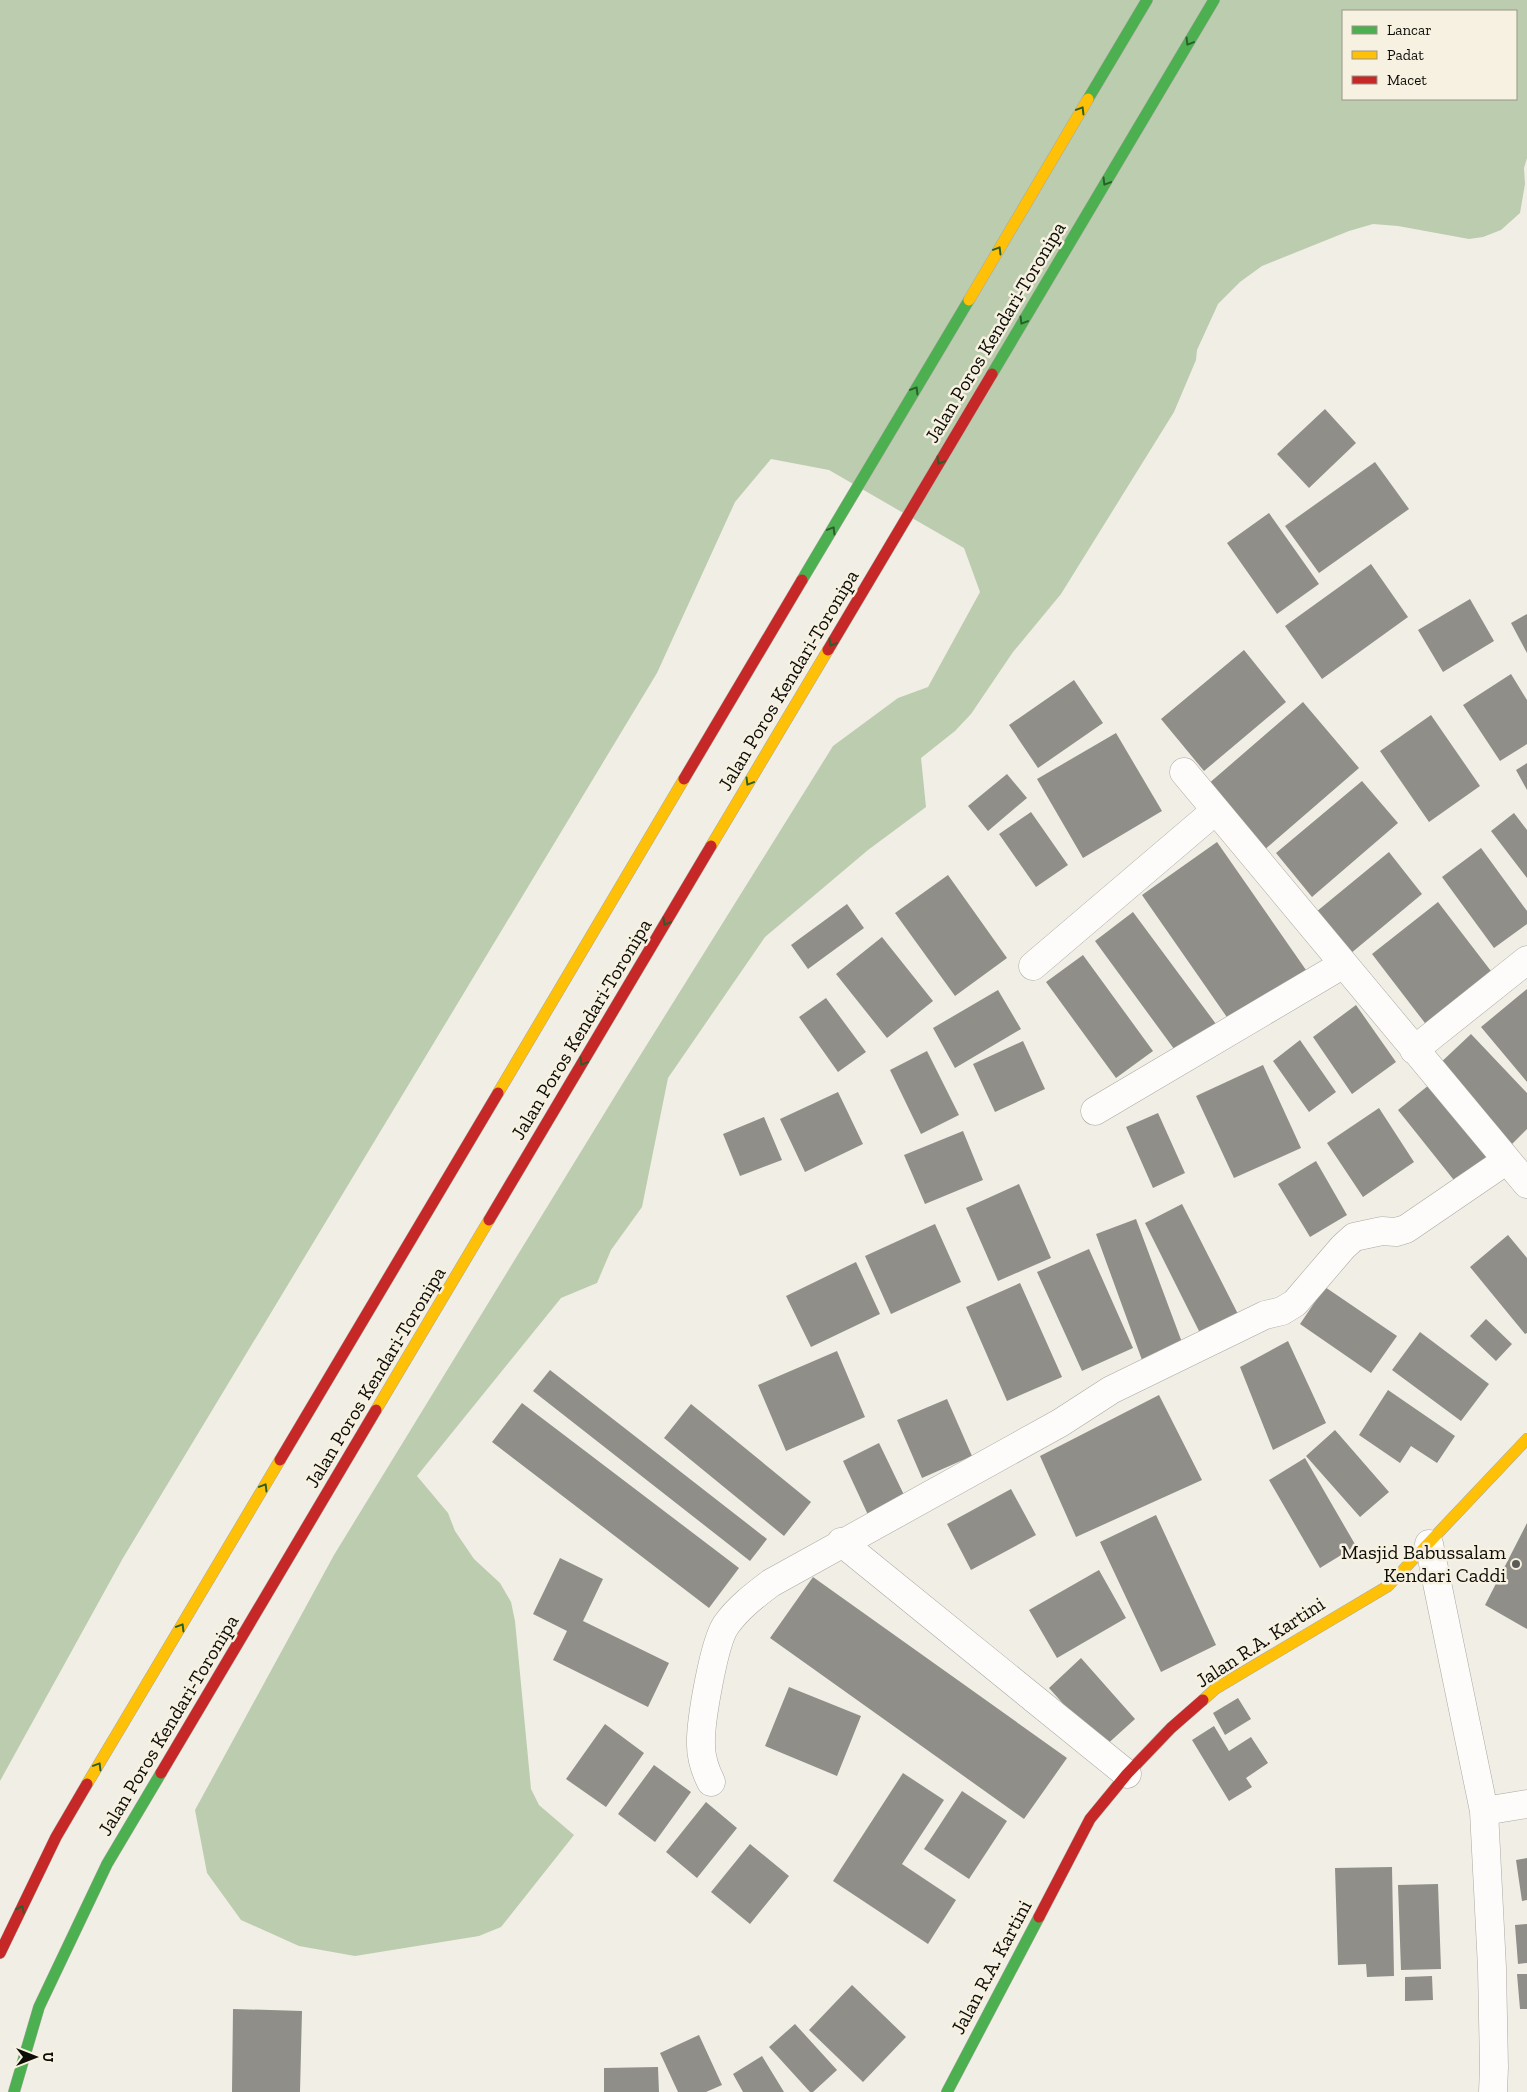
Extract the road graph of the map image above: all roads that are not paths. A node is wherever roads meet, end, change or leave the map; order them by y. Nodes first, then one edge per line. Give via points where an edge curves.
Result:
1 (1147, 0) edge
2 (1214, 0) edge
3 (1184, 772) dead end
4 (1215, 811) junction
5 (1527, 960) edge
6 (1342, 965) junction
7 (1033, 966) dead end
8 (1414, 1050) junction
9 (1095, 1111) dead end
10 (1507, 1160) junction
11 (1527, 1184) edge
12 (1527, 1439) edge
13 (841, 1542) junction
14 (1429, 1544) junction
15 (1127, 1774) junction
16 (711, 1782) dead end
17 (1527, 1804) edge
18 (1484, 1811) junction
19 (0, 1953) edge
20 (14, 2092) edge
21 (947, 2092) edge
22 (1492, 2092) edge

19 -> 1 main road, Jalan Poros Kendari-Toronipa via 56,1836
2 -> 20 main road, Jalan Poros Kendari-Toronipa via 107,1864 39,2007
3 - 4 street
4 - 6 street
4 - 7 street
5 - 8 street
6 - 8 street
6 - 9 street
8 - 10 street
10 - 11 street
10 - 13 street via 1406,1229 1354,1237 1295,1303 1282,1311 1265,1315 1111,1390 1060,1423
12 - 14 main road, Jalan R.A. Kartini
13 - 15 street
13 - 16 street via 771,1583 750,1599 725,1626 713,1660 702,1718 702,1763
14 - 15 main road, Jalan R.A. Kartini via 1388,1586 1215,1690 1171,1728
14 - 18 street
15 - 21 main road, Jalan R.A. Kartini via 1090,1819
17 - 18 street
18 - 22 street via 1492,1968

